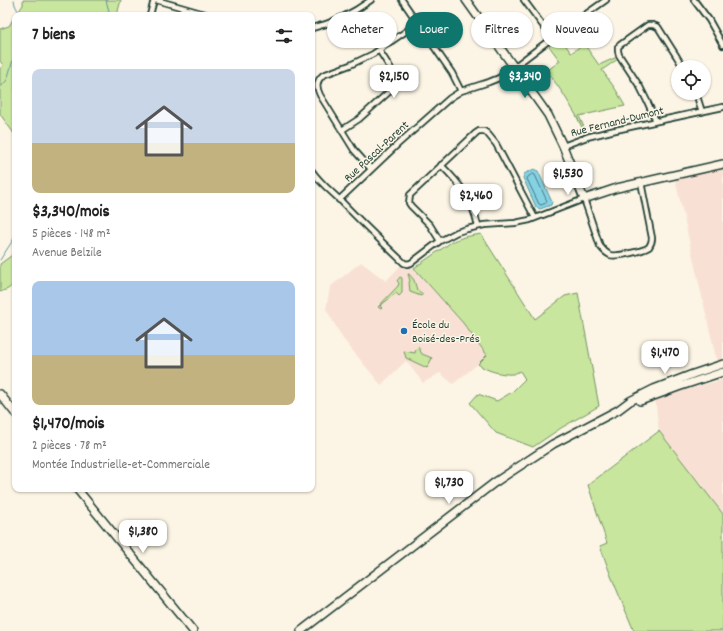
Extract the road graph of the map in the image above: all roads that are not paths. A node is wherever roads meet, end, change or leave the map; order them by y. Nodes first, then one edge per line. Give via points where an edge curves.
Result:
1 (155, 0) edge
2 (371, 0) edge
3 (402, 0) edge
4 (466, 0) edge
5 (531, 0) edge
6 (606, 0) edge
7 (694, 0) edge
8 (525, 2) edge
9 (151, 12) edge
10 (197, 12) edge
11 (410, 12) edge
12 (589, 12) edge
13 (541, 23) edge
14 (315, 27) edge
15 (405, 32) edge
16 (723, 45) edge
17 (541, 46) edge
18 (435, 48) edge
19 (379, 50) junction
20 (680, 60) edge
21 (514, 67) junction
22 (461, 91) junction
23 (698, 100) edge
24 (723, 107) edge
25 (702, 112) junction
26 (656, 121) junction
27 (342, 130) junction
28 (563, 146) junction
29 (723, 164) edge
30 (441, 165) junction
31 (371, 169) junction
32 (315, 175) edge
33 (641, 182) junction
34 (584, 199) junction
35 (339, 200) junction
36 (535, 218) junction
37 (478, 226) junction
38 (440, 241) junction
39 (723, 364) edge
40 (723, 372) edge
41 (0, 394) edge
42 (12, 409) edge
43 (618, 410) junction
44 (79, 492) edge
45 (193, 631) edge
46 (301, 631) edge

1 - 9 street
1 - 10 street
2 - 14 street via 345,17
3 - 11 street
4 - 21 main road
5 - 8 street
6 - 12 street, Rue Pascal-Parent
7 - 16 street
8 - 13 street
15 - 19 street
17 - 21 street, Rue Pascal-Parent
18 - 22 street
19 - 27 street via 395,77 395,85 359,119
19 - 27 street via 358,62 323,75 318,80 318,92
20 - 26 street via 658,27 653,25 648,25 618,47 619,55 640,87
21 - 22 street, Rue Pascal-Parent via 498,78
21 - 28 main road via 548,115
22 - 31 street, Rue Pascal-Parent via 423,121
23 - 25 street
24 - 25 street, Rue Fernand-Dumont
25 - 26 street, Rue Fernand-Dumont
26 - 28 street, Rue Fernand-Dumont via 587,137
27 - 31 street via 354,150
28 - 34 main road
29 - 33 main road
30 - 36 street via 476,133 484,131 496,144
30 - 37 street via 461,186 474,208
30 - 38 street via 410,195 409,199 411,206 430,225
31 - 35 street, Rue Pascal-Parent
32 - 35 street
33 - 34 main road
33 - 34 street via 652,238 652,243 644,249 615,256 604,251
34 - 36 street
35 - 38 street via 407,264
36 - 37 street via 516,223
37 - 38 street via 457,232
39 - 43 main road via 654,389
40 - 43 main road
41 - 42 main road
43 - 46 main road via 553,444 494,483
44 - 45 main road

